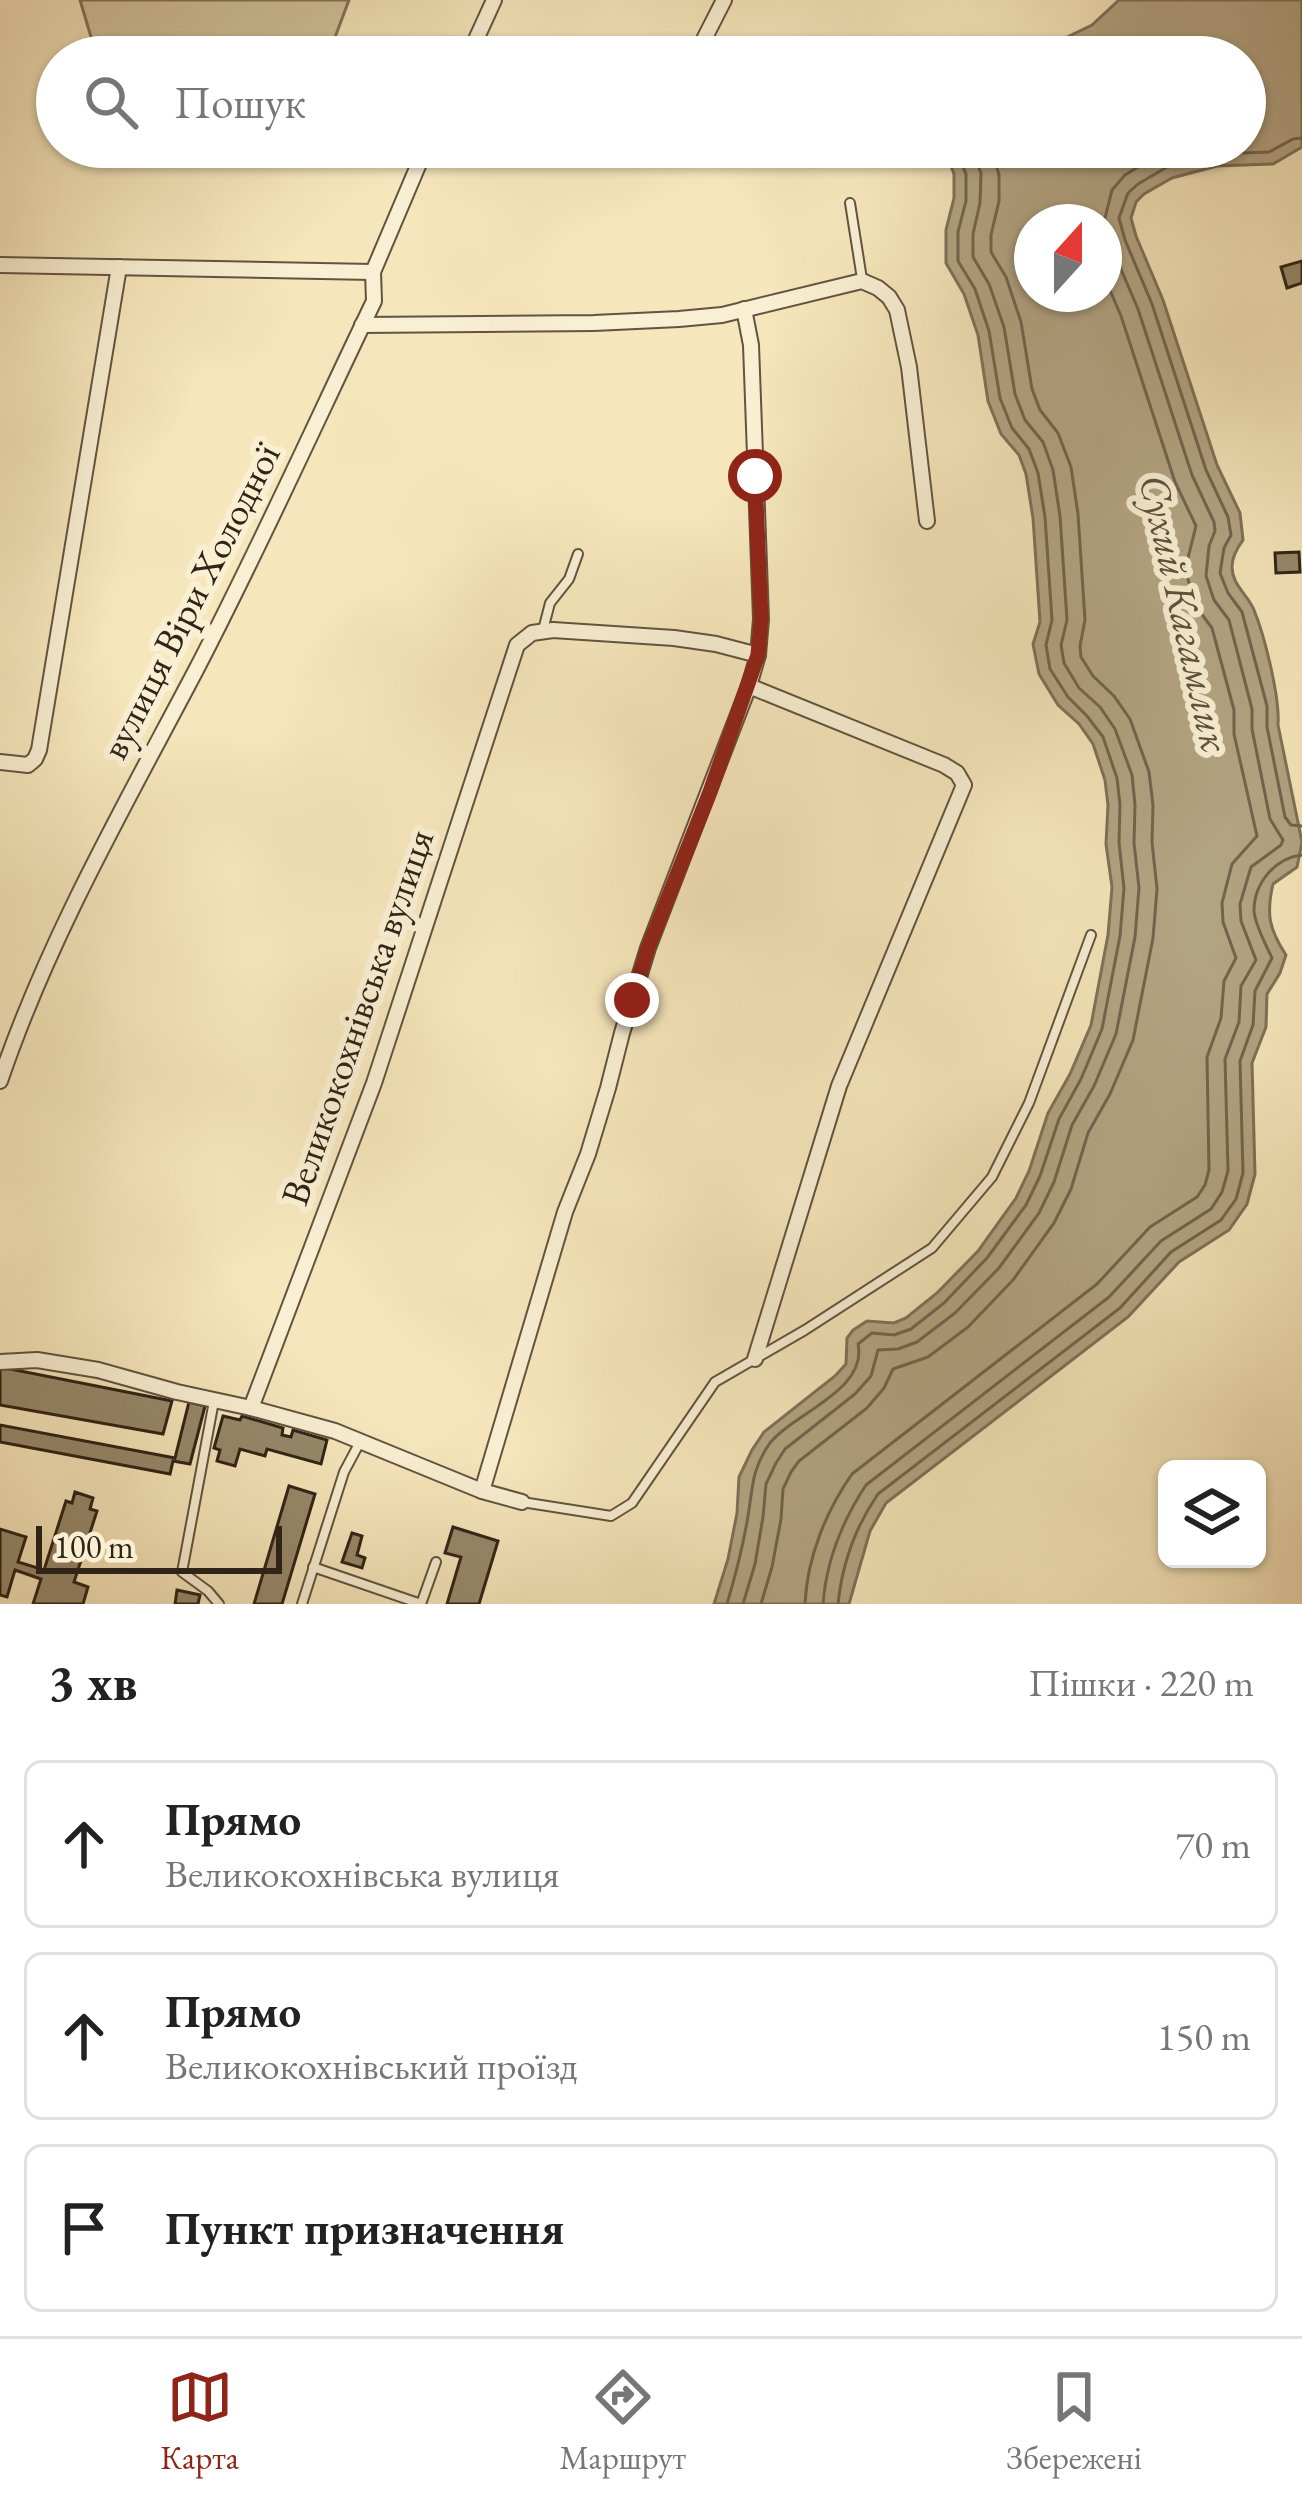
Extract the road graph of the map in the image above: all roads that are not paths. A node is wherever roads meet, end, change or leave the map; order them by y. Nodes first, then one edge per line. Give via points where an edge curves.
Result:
1 (494, 0) edge
2 (724, 0) edge
3 (478, 36) edge
4 (706, 36) edge
5 (417, 168) edge
6 (850, 203) dead end
7 (0, 265) edge
8 (119, 267) junction
9 (373, 272) junction
10 (862, 280) junction
11 (744, 310) junction
12 (362, 325) junction
13 (927, 521) dead end
14 (578, 554) dead end
15 (543, 632) junction
16 (758, 655) junction
17 (749, 686) junction
18 (0, 762) edge
19 (1090, 935) dead end
20 (0, 1081) edge
21 (755, 1359) junction
22 (0, 1362) edge
23 (214, 1402) junction
24 (251, 1408) junction
25 (360, 1442) junction
26 (482, 1491) junction
27 (522, 1502) joint
28 (436, 1562) dead end
29 (314, 1567) junction
30 (219, 1604) edge
31 (302, 1604) edge
32 (421, 1604) edge

1 - 3 street
2 - 4 street
5 - 9 street, вулиця Віри Холодної
6 - 10 lane
7 - 8 street
8 - 9 street
8 - 18 street via 39,750 28,765
9 - 12 street, вулиця Віри Холодної via 374,301
10 - 11 street
10 - 13 street via 897,310
11 - 12 street via 638,322
11 - 16 street
12 - 20 street, вулиця Віри Холодної via 95,860
14 - 15 lane
15 - 16 street via 674,638
15 - 24 street, Великокохнівська вулиця via 517,645 374,1083
16 - 17 street
17 - 21 street via 944,765 964,785 839,1086
17 - 26 street via 648,948
19 - 21 lane via 1029,1103 992,1177 932,1248
21 - 27 lane via 715,1382 632,1503 611,1516
22 - 23 street via 98,1370
23 - 24 street
23 - 30 lane via 178,1572
24 - 25 street
25 - 26 street
25 - 29 lane
26 - 27 street
28 - 32 lane
29 - 31 lane
29 - 32 lane

